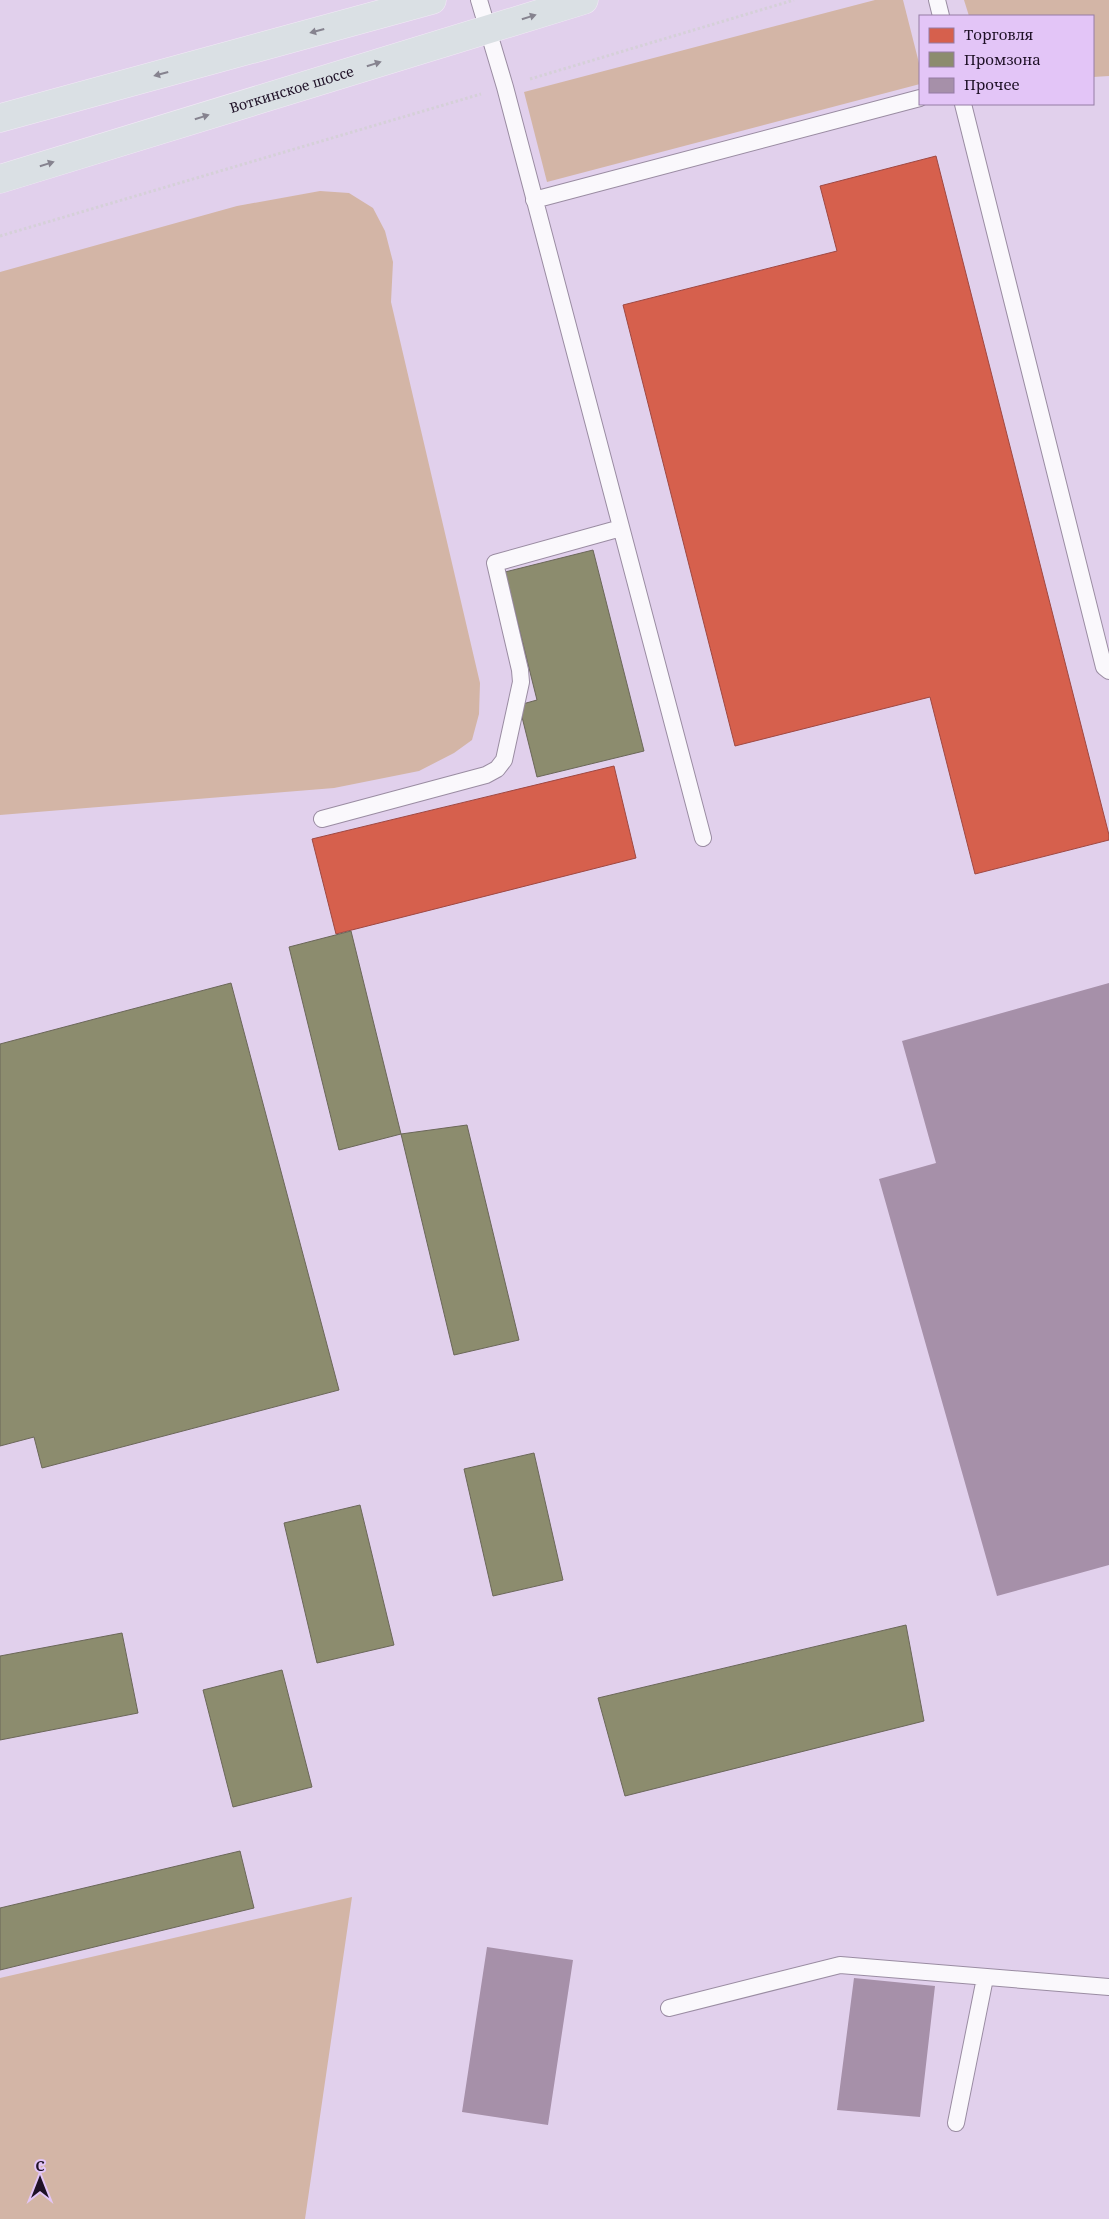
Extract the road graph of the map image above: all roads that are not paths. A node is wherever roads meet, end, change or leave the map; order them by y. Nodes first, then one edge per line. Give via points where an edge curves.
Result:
1 (432, 0) edge
2 (479, 0) edge
3 (584, 0) edge
4 (936, 0) edge
5 (941, 15) edge
6 (488, 29) junction
7 (919, 98) edge
8 (962, 105) edge
9 (0, 118) edge
10 (0, 179) edge
11 (534, 200) junction
12 (621, 528) junction
13 (1109, 671) edge
14 (322, 819) dead end
15 (703, 838) dead end
16 (985, 1978) junction
17 (1109, 1987) edge
18 (669, 2008) dead end
19 (956, 2123) dead end

1 -> 9 main road
2 - 6 lane
6 -> 3 main road, Воткинское шоссе
4 - 5 lane
10 -> 6 main road, Воткинское шоссе
6 - 11 lane
7 - 11 lane
8 - 13 lane via 1104,667
11 - 12 lane
12 - 14 lane via 495,563 521,682 504,760 497,769 486,775
12 - 15 lane
16 - 17 lane
16 - 18 lane via 840,1965
16 - 19 lane

